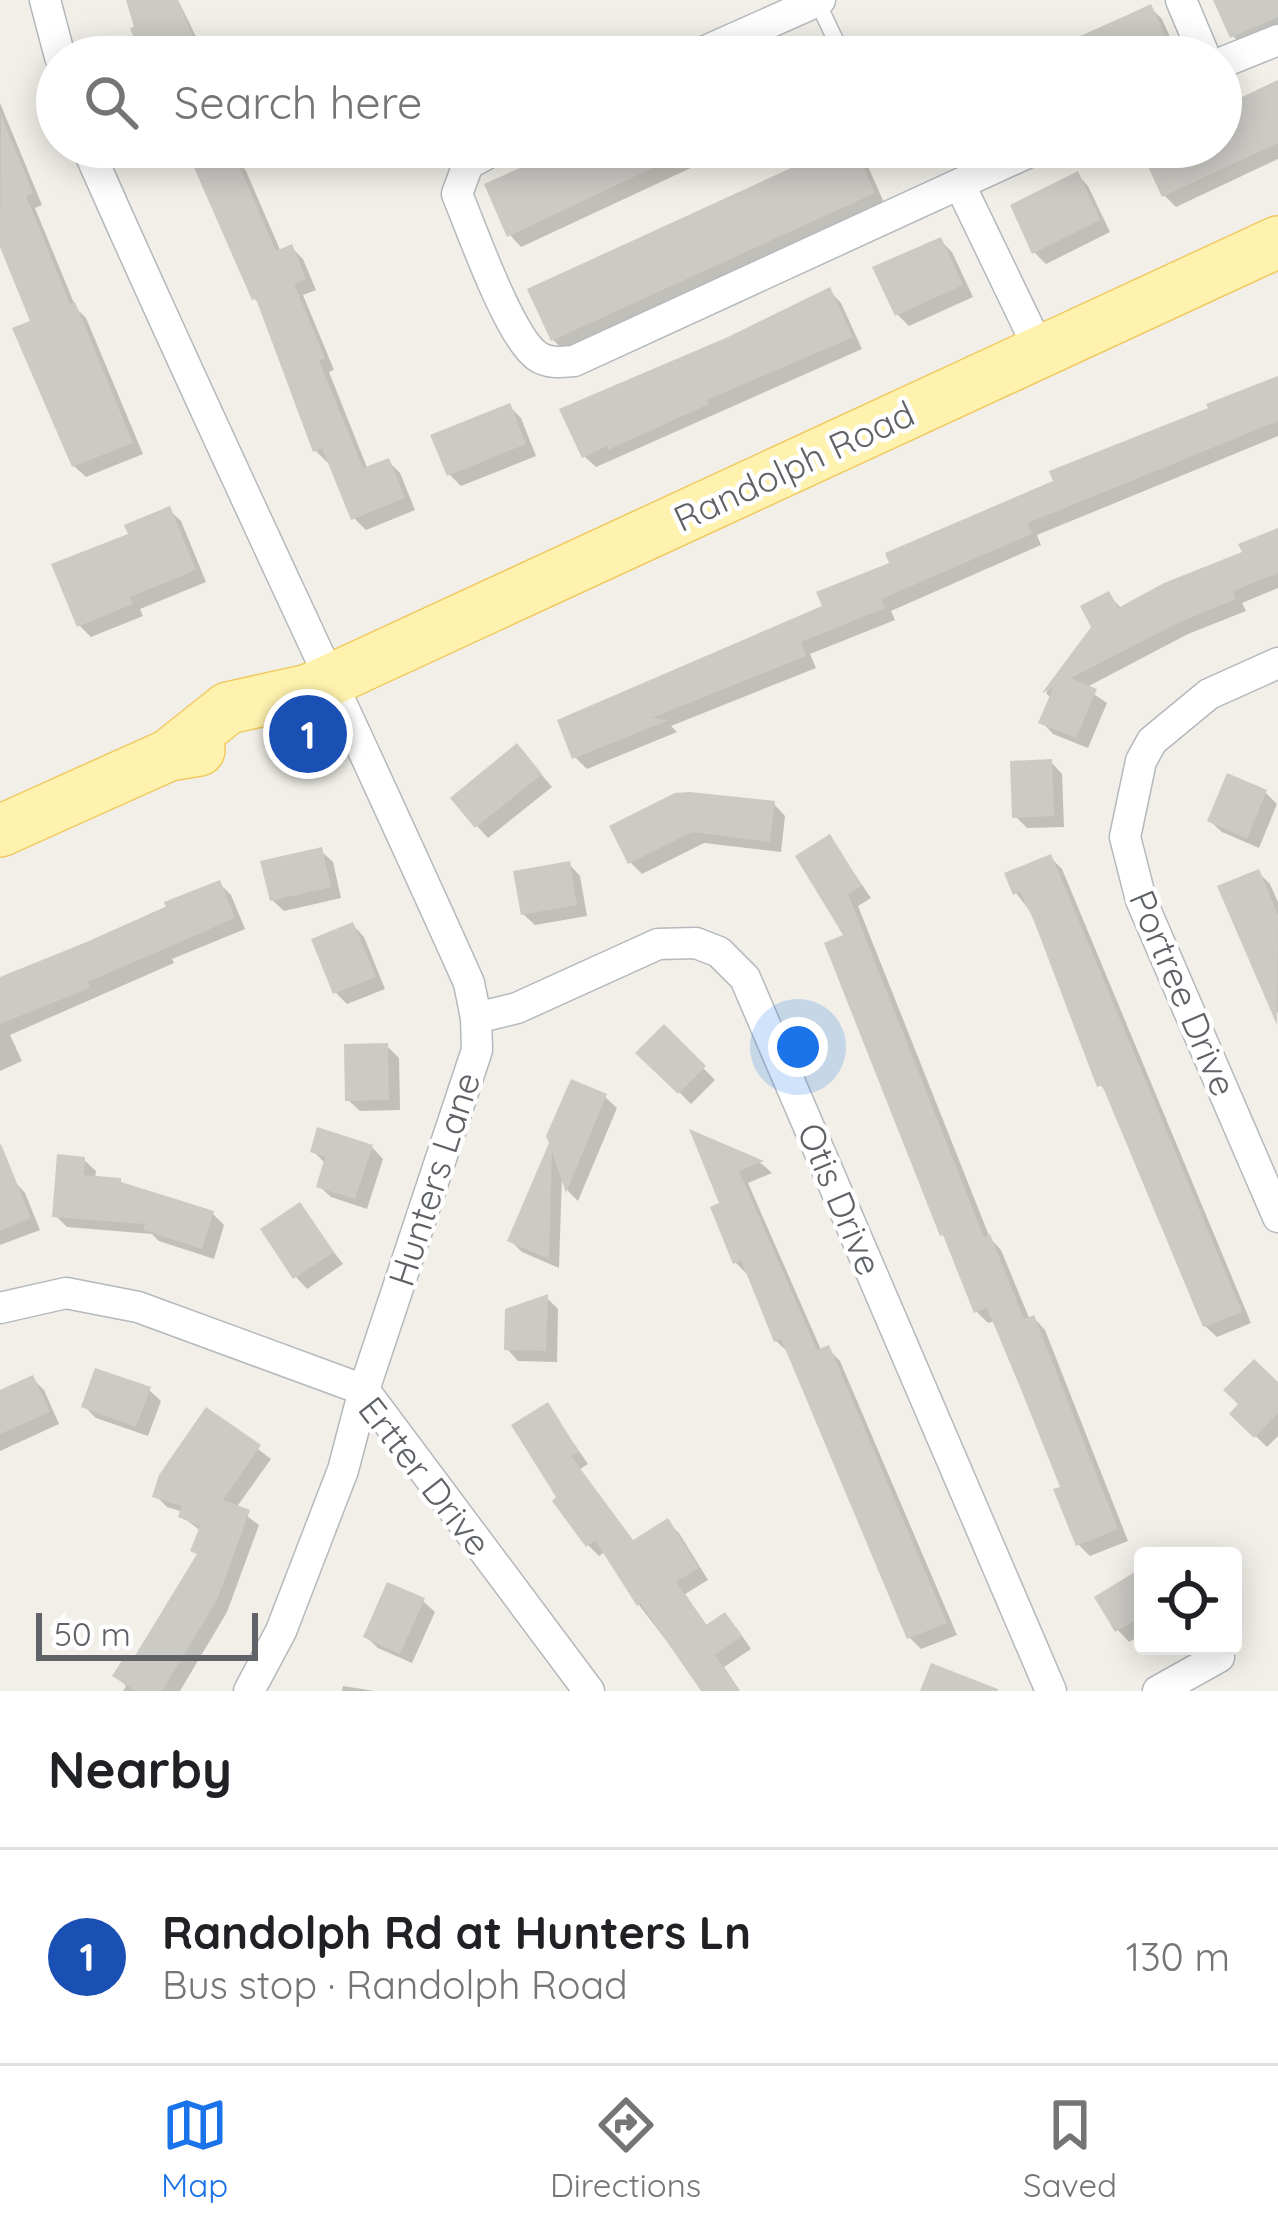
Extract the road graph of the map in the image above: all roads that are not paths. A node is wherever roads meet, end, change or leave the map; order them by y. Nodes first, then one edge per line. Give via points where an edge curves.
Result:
1 (45, 0) edge
2 (819, 0) edge
3 (1180, 0) edge
4 (54, 36) edge
5 (739, 36) edge
6 (834, 36) edge
7 (1196, 36) edge
8 (1278, 40) edge
9 (1242, 55) edge
10 (96, 168) edge
11 (467, 168) edge
12 (996, 168) edge
13 (960, 185) junction
14 (1278, 242) edge
15 (1040, 352) junction
16 (1278, 663) edge
17 (321, 684) junction
18 (0, 831) edge
19 (476, 1018) junction
20 (1278, 1217) edge
21 (0, 1308) edge
22 (364, 1390) junction
23 (1219, 1658) dead end
24 (249, 1691) edge
25 (589, 1691) edge
26 (1051, 1691) edge
27 (1158, 1691) edge

1 - 4 street
2 - 5 street
2 - 6 lane
3 - 7 street
8 - 9 street
10 - 17 street, Hunters Lane
11 - 13 street via 457,194 519,335 551,362 574,361
12 - 13 street
13 - 15 street
14 - 15 main road, Randolph Road
15 - 17 main road, Randolph Road
16 - 20 street, Portree Drive via 1209,694 1152,741 1125,837 1141,900
17 - 18 main road, Randolph Road via 243,742 169,755
17 - 19 street, Hunters Lane via 469,983
19 - 22 street, Hunters Lane via 477,1050
19 - 26 street, Otis Drive via 517,1008 658,944 719,952 745,978
21 - 22 street, Ertter Drive via 66,1293 138,1307
22 - 24 street, Hunters Lane via 343,1470
22 - 25 street, Ertter Drive
23 - 27 street

